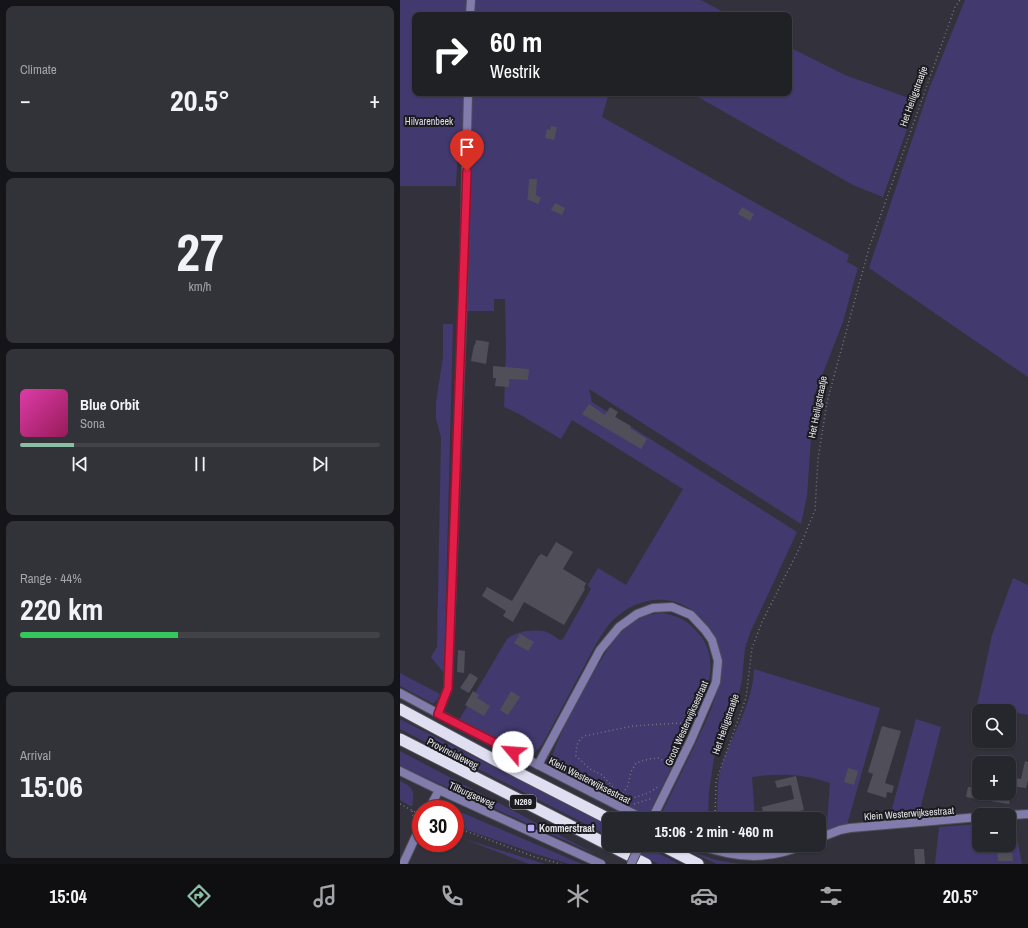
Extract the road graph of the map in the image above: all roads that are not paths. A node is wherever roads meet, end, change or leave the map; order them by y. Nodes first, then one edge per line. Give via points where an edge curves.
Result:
1 (471, 0) edge
2 (470, 12) edge
3 (468, 96) edge
4 (400, 693) edge
5 (400, 709) edge
6 (438, 714) junction
7 (400, 739) edge
8 (538, 765) junction
9 (400, 771) edge
10 (439, 790) junction
11 (434, 800) edge
12 (630, 812) edge
13 (655, 812) edge
14 (1028, 814) edge
15 (602, 815) edge
16 (1016, 815) edge
17 (972, 818) edge
18 (826, 835) edge
19 (412, 846) edge
20 (637, 852) edge
21 (674, 852) edge
22 (728, 852) edge
23 (784, 852) edge
24 (404, 864) edge
25 (601, 864) edge
26 (631, 864) edge
27 (646, 864) edge
28 (698, 864) edge

1 - 2 street
3 - 6 street via 464,274 448,688
4 - 6 street, Klein Westerwijksestraat
5 - 15 highway, Provincialeweg / N269
6 - 8 street, Klein Westerwijksestraat
7 - 27 highway, Provincialeweg / N269
8 - 12 street, Klein Westerwijksestraat
8 - 13 street, Groot Westerwijksestraat via 600,650 619,627 637,614 653,608 672,607 690,615 706,630 718,661 716,682
9 - 10 street, Tilburgseweg
10 - 11 street
10 - 25 street, Tilburgseweg
14 - 16 street
17 - 18 street, Klein Westerwijksestraat via 856,827
19 - 24 street
20 - 26 street, bridge
21 - 28 highway
22 - 23 street via 753,857

